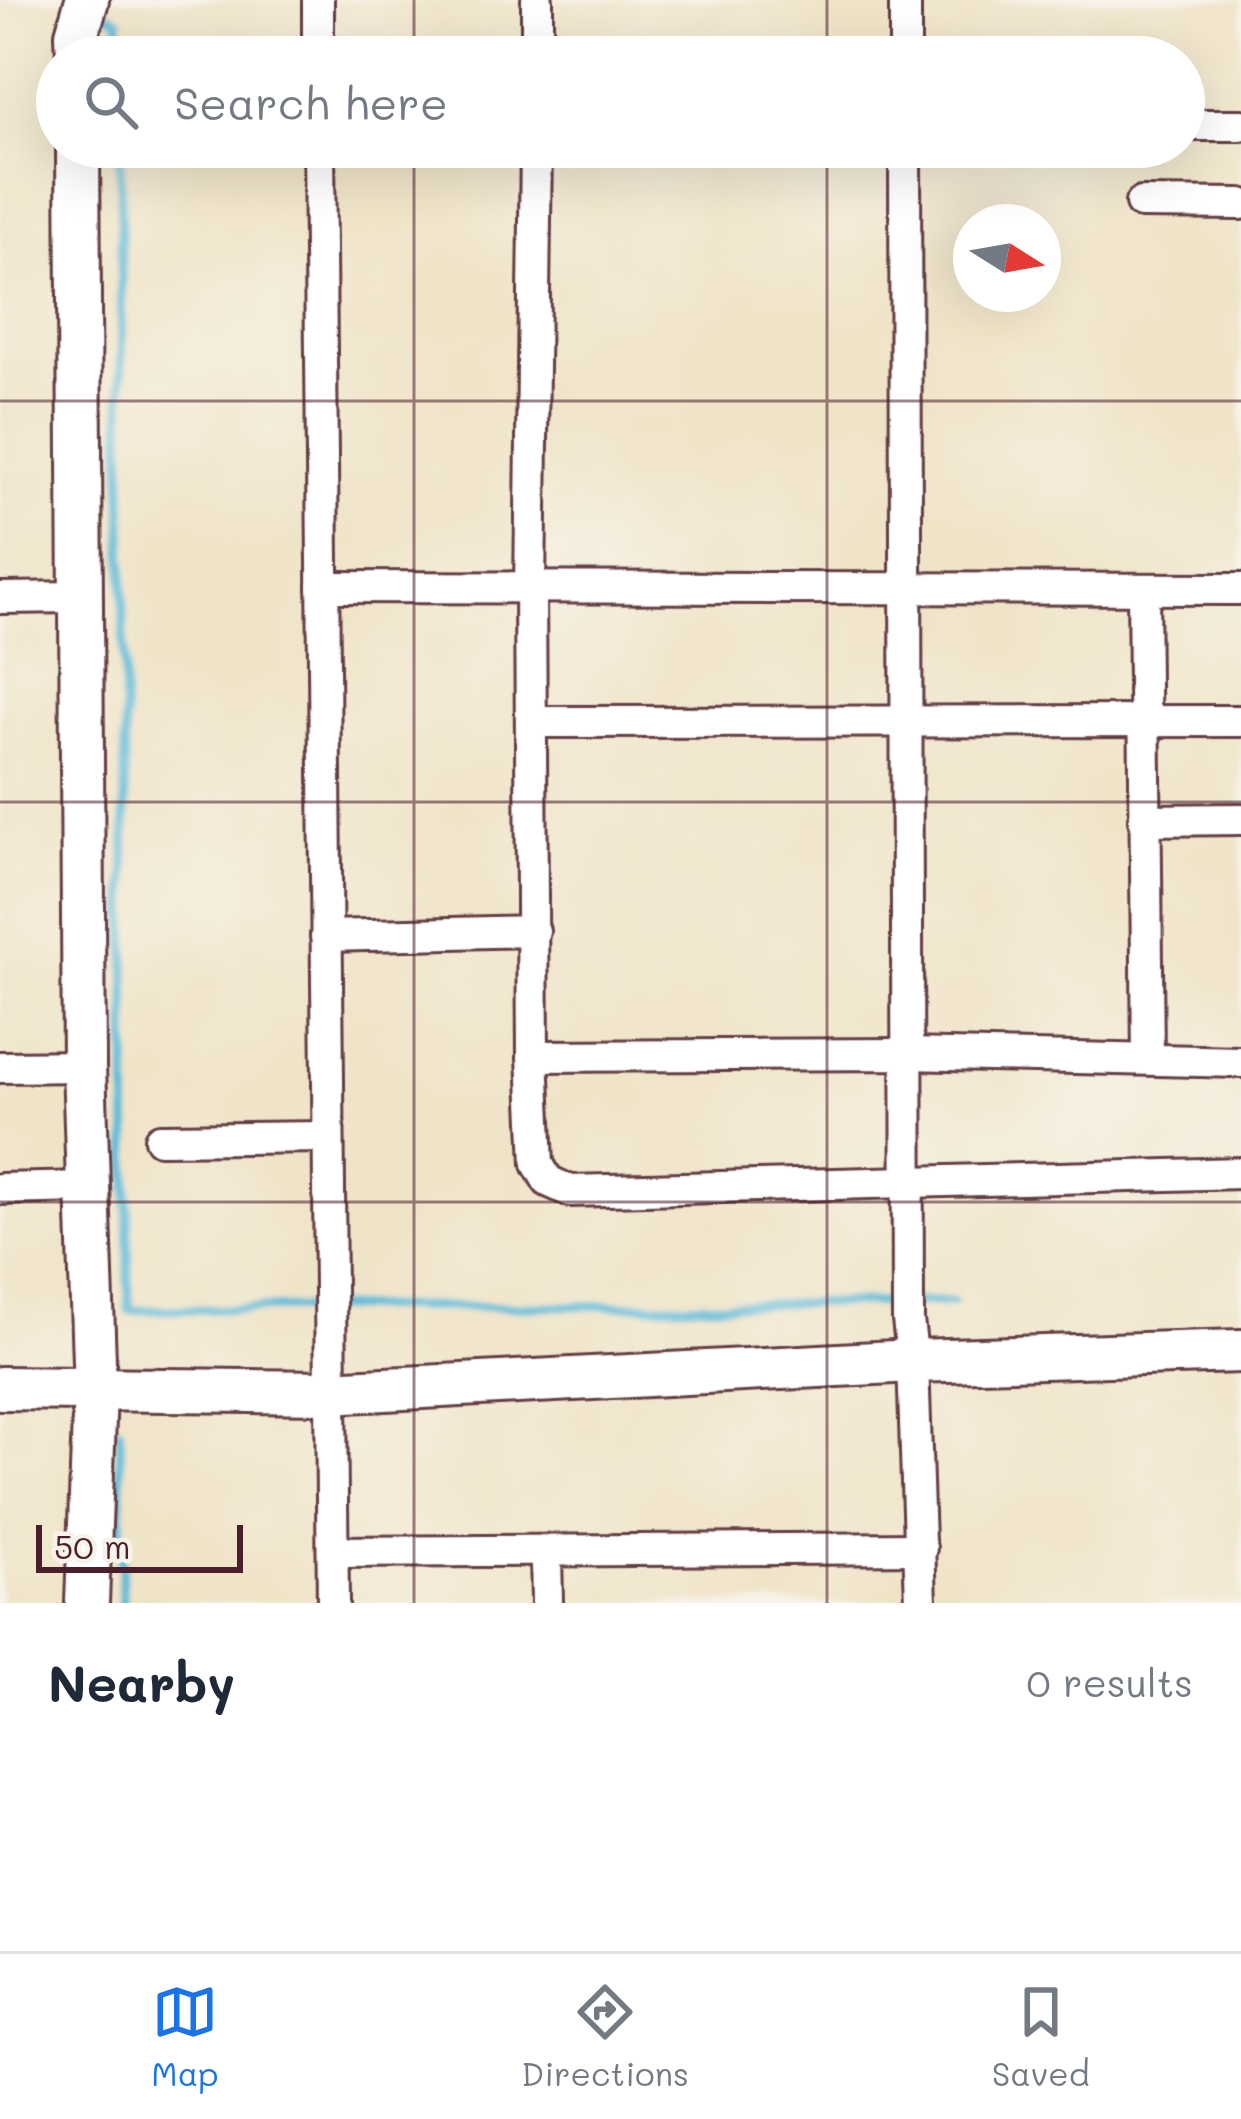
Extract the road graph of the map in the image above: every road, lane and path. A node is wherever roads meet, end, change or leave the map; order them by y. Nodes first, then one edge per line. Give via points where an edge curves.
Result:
1 (87, 0) edge
2 (318, 0) edge
3 (537, 0) edge
4 (904, 0) edge
5 (77, 36) edge
6 (318, 36) edge
7 (537, 36) edge
8 (905, 36) edge
9 (1205, 125) edge
10 (1241, 125) edge
11 (78, 168) edge
12 (319, 168) edge
13 (536, 168) edge
14 (905, 168) edge
15 (1141, 203) dead end
16 (1241, 204) edge
17 (322, 587) junction
18 (530, 587) junction
19 (906, 588) junction
20 (1142, 589) junction
21 (1241, 589) edge
22 (80, 596) junction
23 (0, 598) edge
24 (907, 721) junction
25 (1143, 721) junction
26 (1241, 721) edge
27 (532, 722) junction
28 (1241, 819) edge
29 (1144, 820) junction
30 (534, 931) junction
31 (326, 936) junction
32 (907, 1054) junction
33 (532, 1056) junction
34 (1148, 1059) junction
35 (1241, 1062) edge
36 (84, 1066) junction
37 (0, 1067) edge
38 (328, 1137) junction
39 (160, 1139) dead end
40 (1241, 1173) edge
41 (908, 1182) junction
42 (86, 1187) junction
43 (0, 1189) edge
44 (1241, 1352) edge
45 (913, 1361) junction
46 (0, 1388) edge
47 (95, 1392) junction
48 (328, 1392) junction
49 (920, 1548) junction
50 (333, 1552) junction
51 (546, 1552) junction
52 (87, 1603) edge
53 (333, 1603) edge
54 (547, 1603) edge
55 (921, 1603) edge

1 - 5 street
2 - 6 street
3 - 7 street
4 - 8 street
9 - 10 street
11 - 22 street
12 - 17 street
13 - 18 street
14 - 19 street
15 - 16 street
17 - 18 street
17 - 31 street
18 - 19 street
18 - 27 street
19 - 20 street
19 - 24 street
20 - 21 street
20 - 25 street
22 - 23 street
22 - 36 street
24 - 25 street
24 - 27 street
24 - 32 street
25 - 26 street
25 - 29 street
27 - 30 street
28 - 29 street
29 - 34 street
30 - 31 street
30 - 33 street
31 - 38 street
32 - 33 street
32 - 34 street
32 - 41 street
33 - 41 street via 538,1165 548,1181 570,1191
34 - 35 street
36 - 37 street
36 - 42 street
38 - 39 street
38 - 48 street
40 - 41 street
41 - 45 street
42 - 43 street
42 - 47 street
44 - 45 street
45 - 48 street
45 - 49 street
46 - 47 street
47 - 48 street
47 - 52 street
48 - 50 street
49 - 51 street
49 - 55 street
50 - 51 street
50 - 53 street
51 - 54 street

